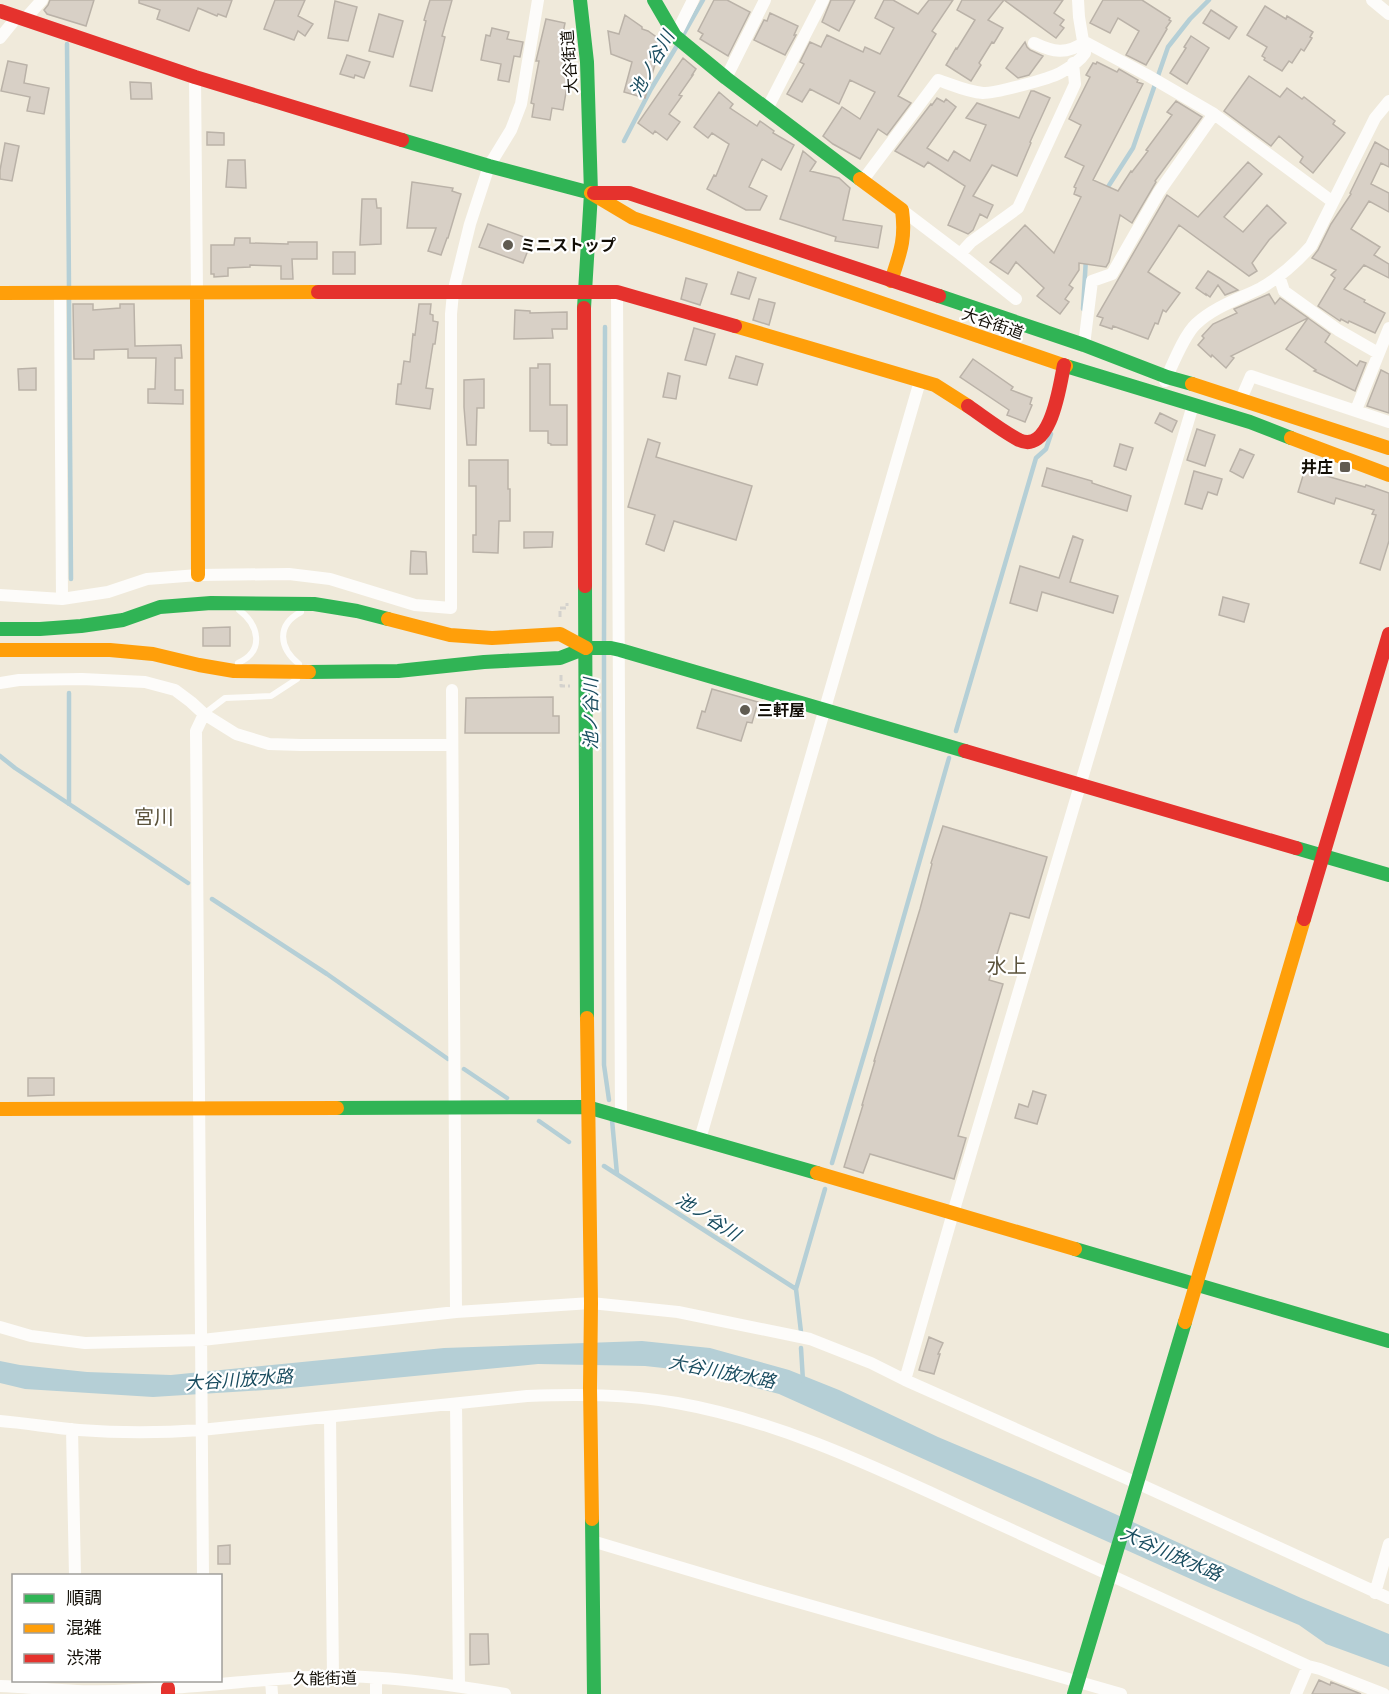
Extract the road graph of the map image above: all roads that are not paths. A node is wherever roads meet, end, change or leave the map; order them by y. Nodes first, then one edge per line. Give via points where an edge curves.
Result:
1 (42, 0) edge
2 (538, 0) edge
3 (580, 0) edge
4 (654, 0) edge
5 (693, 0) edge
6 (765, 0) edge
7 (822, 0) edge
8 (1078, 0) edge
9 (1372, 0) edge
10 (0, 10) edge
11 (1389, 14) edge
12 (21, 18) junction
13 (675, 36) junction
14 (0, 38) edge
15 (1084, 42) junction
16 (1034, 43) dead end
17 (1073, 63) junction
18 (195, 77) junction
19 (726, 78) junction
20 (1389, 101) edge
21 (767, 109) junction
22 (1214, 114) junction
23 (489, 166) junction
24 (863, 180) junction
25 (591, 193) junction
26 (1333, 202) junction
27 (902, 210) junction
28 (960, 254) junction
29 (1279, 276) junction
30 (891, 281) junction
31 (584, 291) junction
32 (617, 291) junction
33 (0, 293) edge
34 (197, 293) junction
35 (453, 293) junction
36 (60, 294) junction
37 (1016, 299) dead end
38 (1389, 328) edge
39 (1084, 345) junction
40 (1378, 353) junction
41 (1064, 365) junction
42 (1167, 377) junction
43 (920, 381) junction
44 (1158, 395) junction
45 (1242, 399) junction
46 (1192, 405) junction
47 (1356, 410) junction
48 (1389, 422) edge
49 (1389, 448) edge
50 (1389, 475) edge
51 (198, 575) junction
52 (0, 595) edge
53 (62, 599) junction
54 (225, 603) junction
55 (314, 604) junction
56 (0, 627) edge
57 (1389, 634) edge
58 (590, 648) junction
59 (616, 649) junction
60 (0, 653) edge
61 (214, 668) junction
62 (308, 671) junction
63 (0, 683) edge
64 (453, 690) dead end
65 (825, 709) junction
66 (204, 714) junction
67 (452, 745) junction
68 (1080, 784) junction
69 (1324, 856) junction
70 (1389, 875) edge
71 (455, 1107) junction
72 (587, 1107) junction
73 (199, 1108) junction
74 (0, 1109) edge
75 (621, 1117) junction
76 (700, 1139) junction
77 (952, 1213) junction
78 (1197, 1285) junction
79 (591, 1304) junction
80 (456, 1312) junction
81 (0, 1327) edge
82 (202, 1340) junction
83 (1389, 1341) edge
84 (905, 1380) junction
85 (590, 1391) junction
86 (456, 1404) junction
87 (330, 1417) junction
88 (0, 1421) edge
89 (72, 1429) junction
90 (201, 1430) junction
91 (1137, 1483) junction
92 (592, 1541) junction
93 (1389, 1544) edge
94 (75, 1574) edge
95 (203, 1574) edge
96 (1111, 1574) junction
97 (1375, 1593) junction
98 (1389, 1598) edge
99 (1308, 1666) junction
100 (333, 1676) junction
101 (376, 1678) junction
102 (271, 1680) junction
103 (204, 1683) edge
104 (0, 1686) edge
105 (76, 1686) edge
106 (459, 1686) junction
107 (1076, 1688) edge
108 (168, 1691) edge
109 (476, 1691) edge
110 (52, 1692) edge
111 (272, 1694) edge
112 (376, 1694) edge
113 (505, 1694) edge
114 (594, 1694) edge
115 (1121, 1694) edge
116 (1296, 1694) edge
117 (1383, 1694) edge

1 - 12 street
2 - 23 street via 521,104 511,130
3 - 25 main road, 大谷街道 via 587,62
4 - 13 main road
5 - 13 street
6 - 19 street
7 - 21 street
8 - 15 street
9 - 11 street
10 - 12 main road
12 - 14 street
12 - 18 main road
13 - 19 main road
15 - 16 street via 1074,50 1060,51
15 - 17 street via 1085,53
15 - 22 street
17 - 24 street via 1059,74 994,92 968,90 938,80
17 - 28 street via 1075,84 1018,208
18 - 23 main road
18 - 34 street
19 - 21 main road
20 - 26 street via 1376,118
21 - 24 main road
22 - 26 street
22 - 39 street via 1159,192 1112,274 1092,281
23 - 25 main road
23 - 35 street
24 - 27 main road
25 - 30 main road, 大谷街道 via 629,194
25 - 31 main road
25 - 41 main road, 大谷街道 via 633,218
26 - 29 street via 1311,246
27 - 28 street
27 - 30 main road via 903,243
28 - 37 street
29 - 40 street via 1284,291
29 - 42 street via 1209,313 1194,326
30 - 39 main road, 大谷街道
31 - 32 main road
31 - 35 main road
31 - 58 main road
32 - 43 main road
32 - 59 street
33 - 36 main road
34 - 35 main road
34 - 36 main road
34 - 51 main road
35 - 51 street via 451,608 415,605 330,579 289,574
36 - 53 street
38 - 40 street
39 - 42 main road, 大谷街道
40 - 47 street
41 - 43 main road via 1049,425 1034,441 1021,441 935,386
41 - 44 main road, 大谷街道
42 - 44 street
42 - 45 main road, 大谷街道
43 - 65 street
44 - 46 main road, 大谷街道
45 - 47 street via 1251,376
45 - 49 main road, 大谷街道
46 - 50 main road, 大谷街道 via 1250,422
46 - 68 street
47 - 48 street
51 - 53 street via 147,579 108,592
52 - 53 street
54 - 55 main road
54 - 56 main road via 160,607 123,620 81,626
54 - 61 lane via 248,617 257,638 254,650 244,660
55 - 58 main road via 450,635 492,638 560,634
55 - 62 lane via 295,615 283,636 291,658
57 - 69 main road
58 - 59 main road
58 - 62 main road via 560,658 398,671
58 - 72 main road
59 - 65 main road
59 - 75 street
60 - 61 main road via 110,650 153,654
61 - 62 main road
62 - 66 lane via 272,696 225,698
63 - 66 street via 82,679 145,682 176,690
64 - 67 street
65 - 68 main road
65 - 76 street
66 - 67 street via 236,734 269,744
66 - 73 street via 196,732
67 - 71 street
68 - 69 main road
68 - 77 street
69 - 70 main road
69 - 78 main road
71 - 72 main road
71 - 73 main road
71 - 80 street
72 - 75 main road
72 - 79 main road
73 - 74 main road
73 - 82 street
75 - 76 main road
76 - 77 main road
77 - 78 main road
77 - 84 street
78 - 83 main road
78 - 91 main road
79 - 80 street
79 - 84 street via 678,1312 810,1339
79 - 85 main road
80 - 82 street
81 - 82 street via 31,1336 85,1343
82 - 90 street
84 - 91 street
85 - 86 street
85 - 92 main road
85 - 96 street via 676,1403 773,1428 870,1466
86 - 87 street
86 - 106 street
87 - 90 street
87 - 100 street
88 - 89 street
89 - 90 street
89 - 94 street
90 - 95 street
91 - 96 main road
91 - 97 street
92 - 107 street
92 - 114 main road
93 - 97 street
96 - 99 street
96 - 107 main road
97 - 98 street
99 - 116 street
99 - 117 street
100 - 101 street, 久能街道
100 - 102 street, 久能街道
101 - 106 street, 久能街道
101 - 112 street
102 - 103 street, 久能街道
102 - 111 street
103 - 108 street, 久能街道
104 - 110 street, 久能街道
105 - 108 street, 久能街道
105 - 110 street, 久能街道
106 - 109 street, 久能街道
107 - 115 street
109 - 113 street, 久能街道

